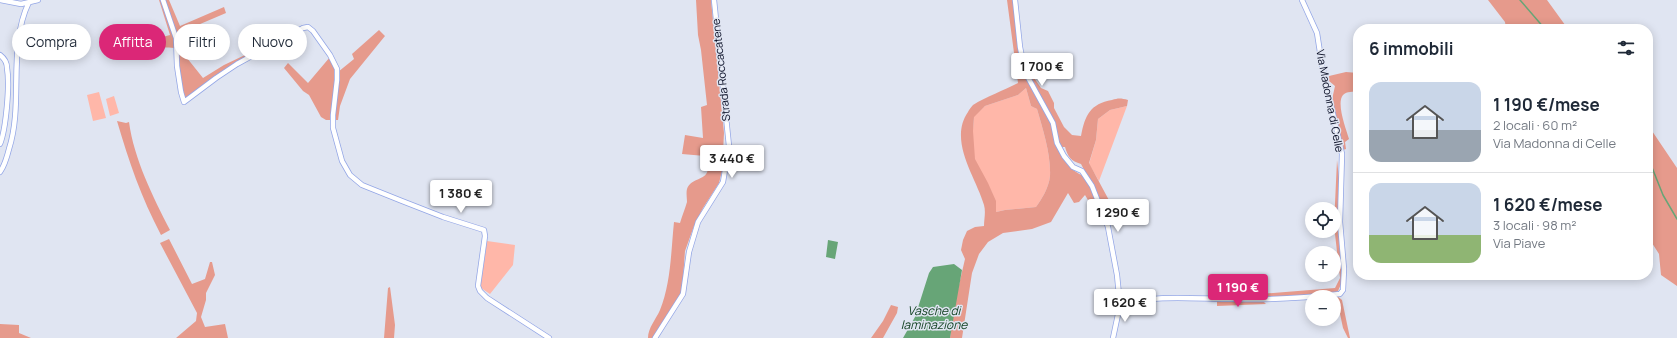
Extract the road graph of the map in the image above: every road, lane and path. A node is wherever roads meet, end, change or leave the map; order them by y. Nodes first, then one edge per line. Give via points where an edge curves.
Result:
1 (0, 0) edge
2 (38, 0) edge
3 (163, 0) edge
4 (714, 0) edge
5 (1015, 0) edge
6 (1302, 0) edge
7 (29, 2) junction
8 (0, 55) edge
9 (0, 144) edge
10 (0, 172) edge
11 (1120, 305) junction
12 (549, 338) edge
13 (656, 338) edge
14 (1113, 338) edge

1 - 7 street via 21,4
2 - 7 street
3 - 12 street via 176,38 178,72 184,102 237,64 303,28 308,27 313,31 337,69 332,121 342,161 352,178 362,185 420,208 484,230 478,286 480,291
4 - 13 street, Strada Roccacatene via 729,146 723,182 698,222 689,252 683,294
5 - 11 street via 1025,72 1053,123 1057,143 1072,167 1082,171 1092,186 1108,227
6 - 11 street, Via Madonna di Celle via 1317,33 1342,154 1340,222 1343,290 1340,294 1266,300 1158,299
7 - 10 street via 24,11 18,37 17,105 13,137
8 - 9 street via 8,68 8,82
11 - 14 street

